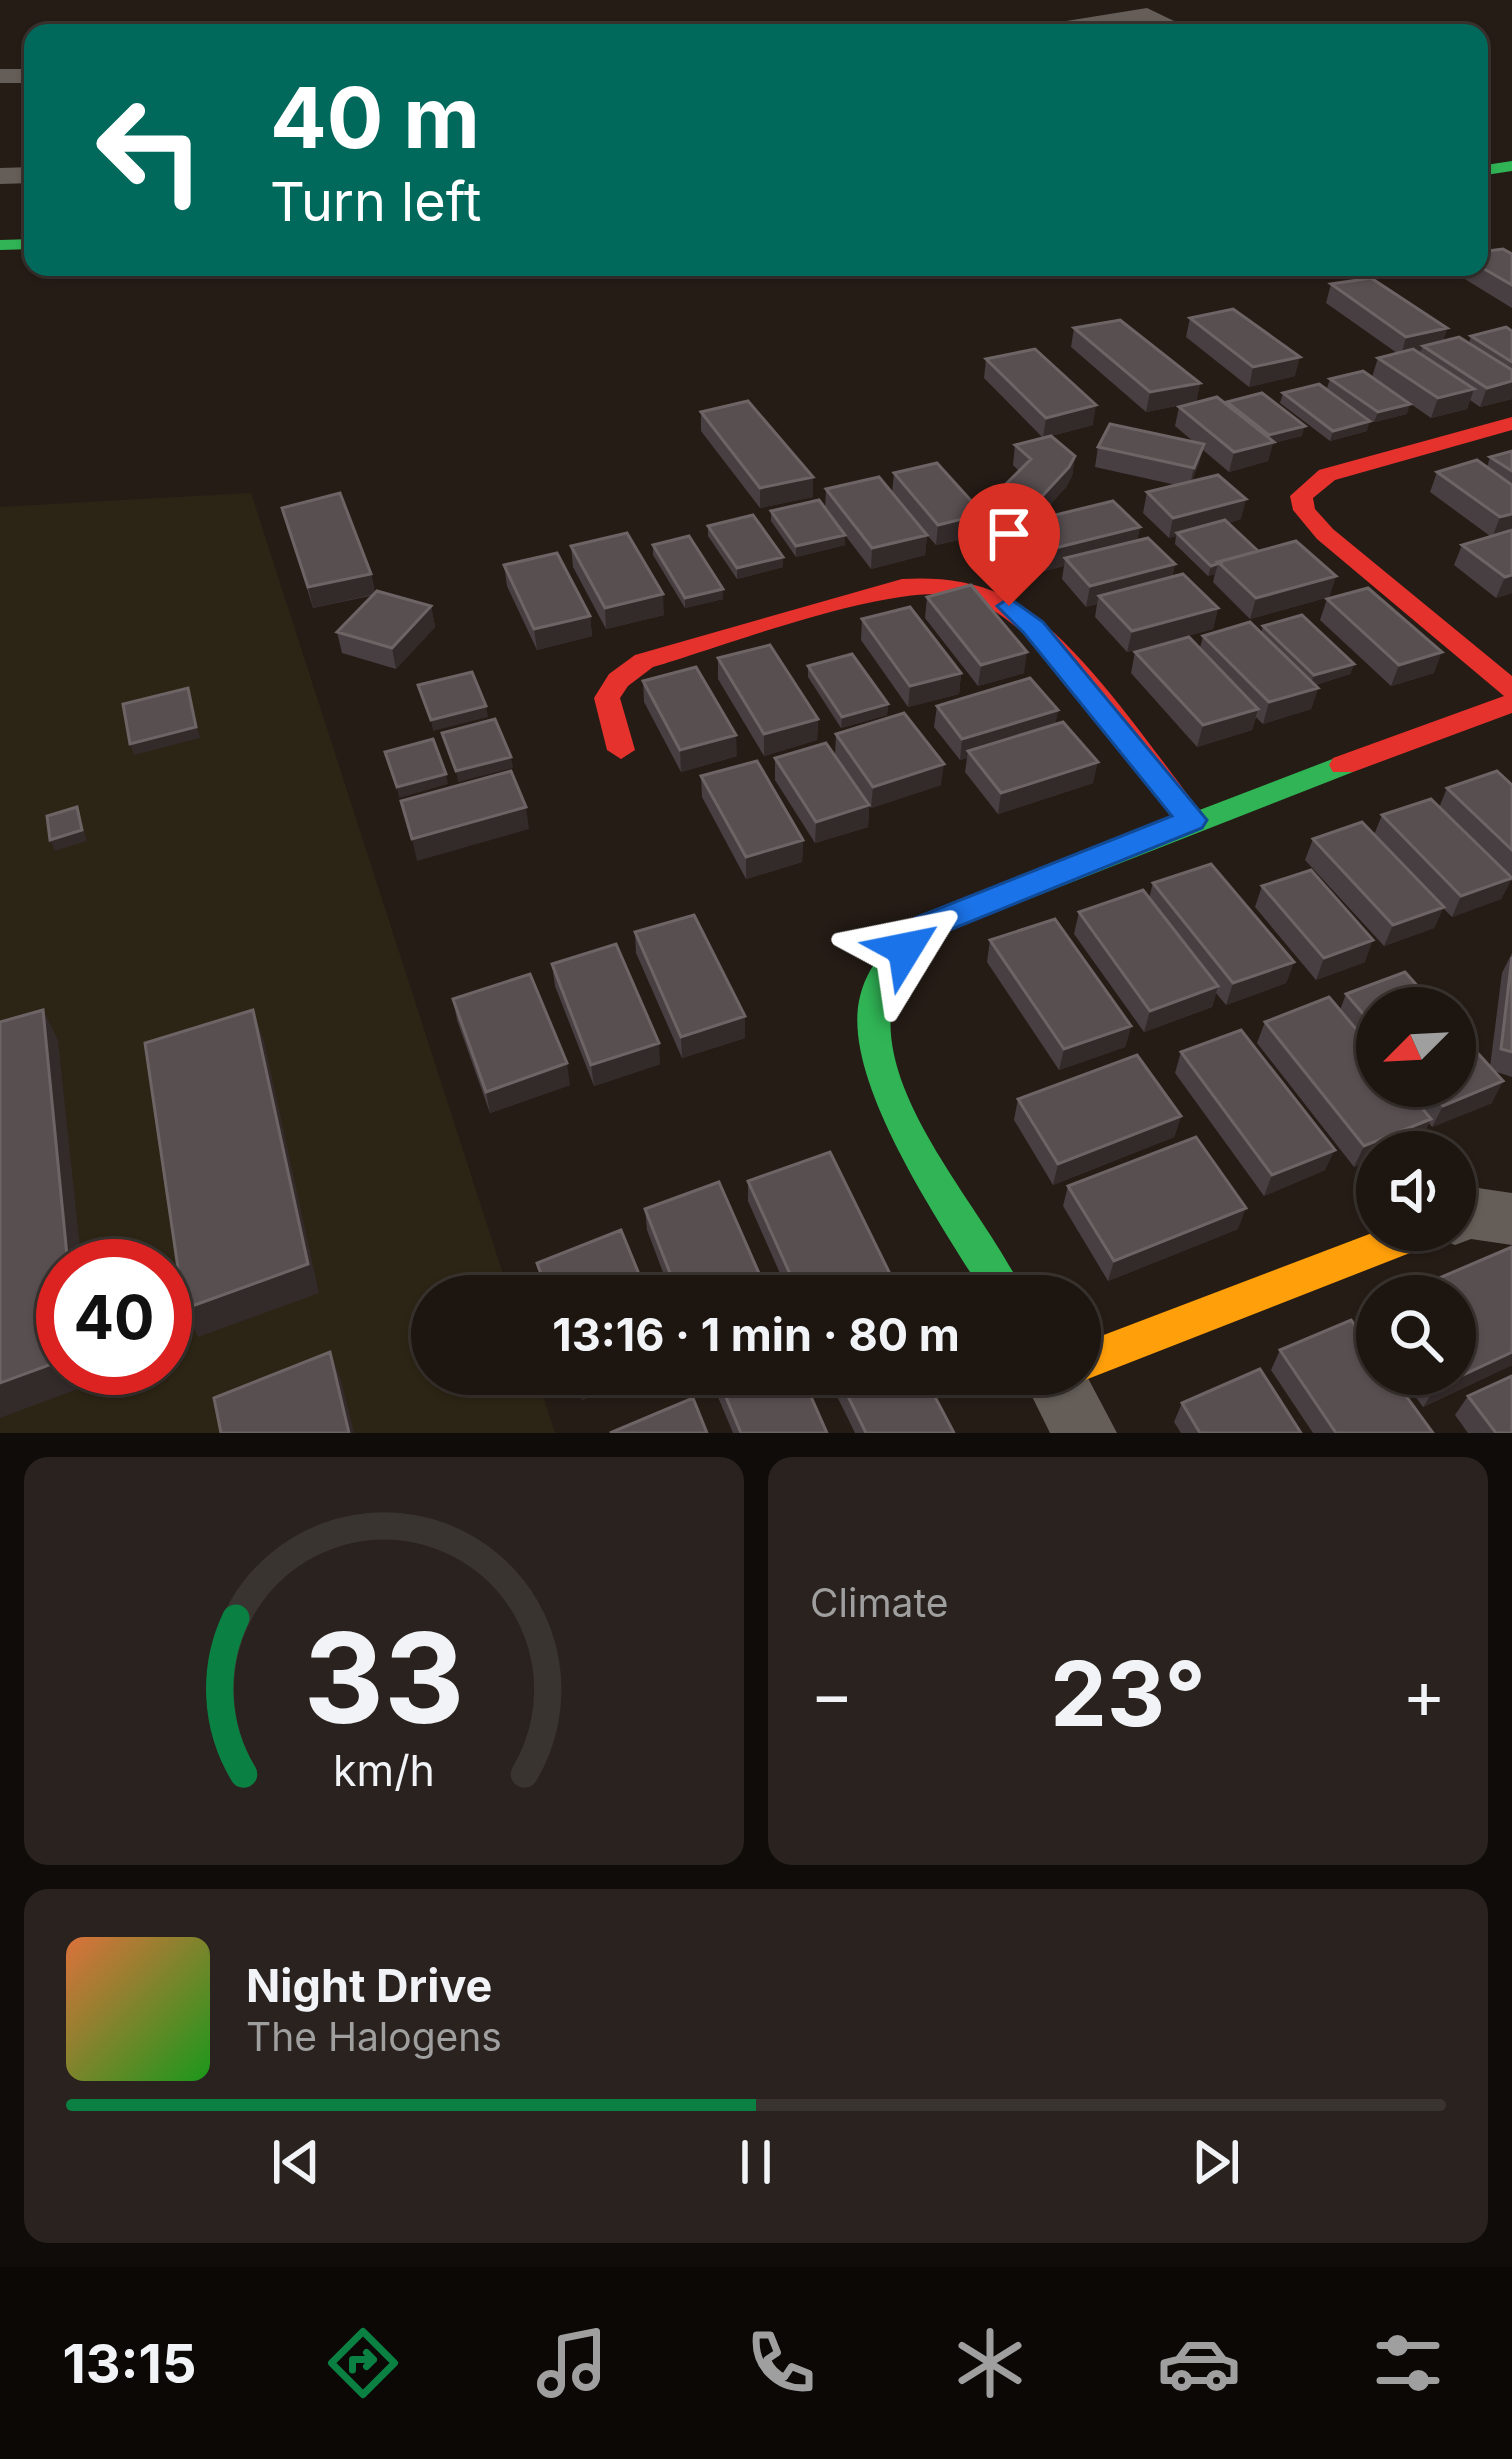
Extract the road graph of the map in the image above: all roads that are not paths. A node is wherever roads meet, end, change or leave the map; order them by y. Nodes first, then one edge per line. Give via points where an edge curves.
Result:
1 (1085, 24) edge
2 (1169, 24) edge
3 (1512, 423) edge
4 (1512, 690) edge
5 (1512, 703) edge
6 (621, 750) dead end
7 (1192, 820) junction
8 (1476, 1214) edge
9 (1512, 1219) edge
10 (1371, 1251) edge
11 (994, 1275) edge
12 (1101, 1355) edge
13 (1064, 1395) edge
14 (1085, 1433) edge

1 - 2 street via 1147,14
3 - 4 street via 1327,475 1301,496 1325,534
5 - 7 street
6 - 7 street via 605,695 644,661 936,583 975,590 1034,628
7 - 11 street via 926,926 885,970 871,1033 896,1109
8 - 9 street
10 - 12 street
13 - 14 street

